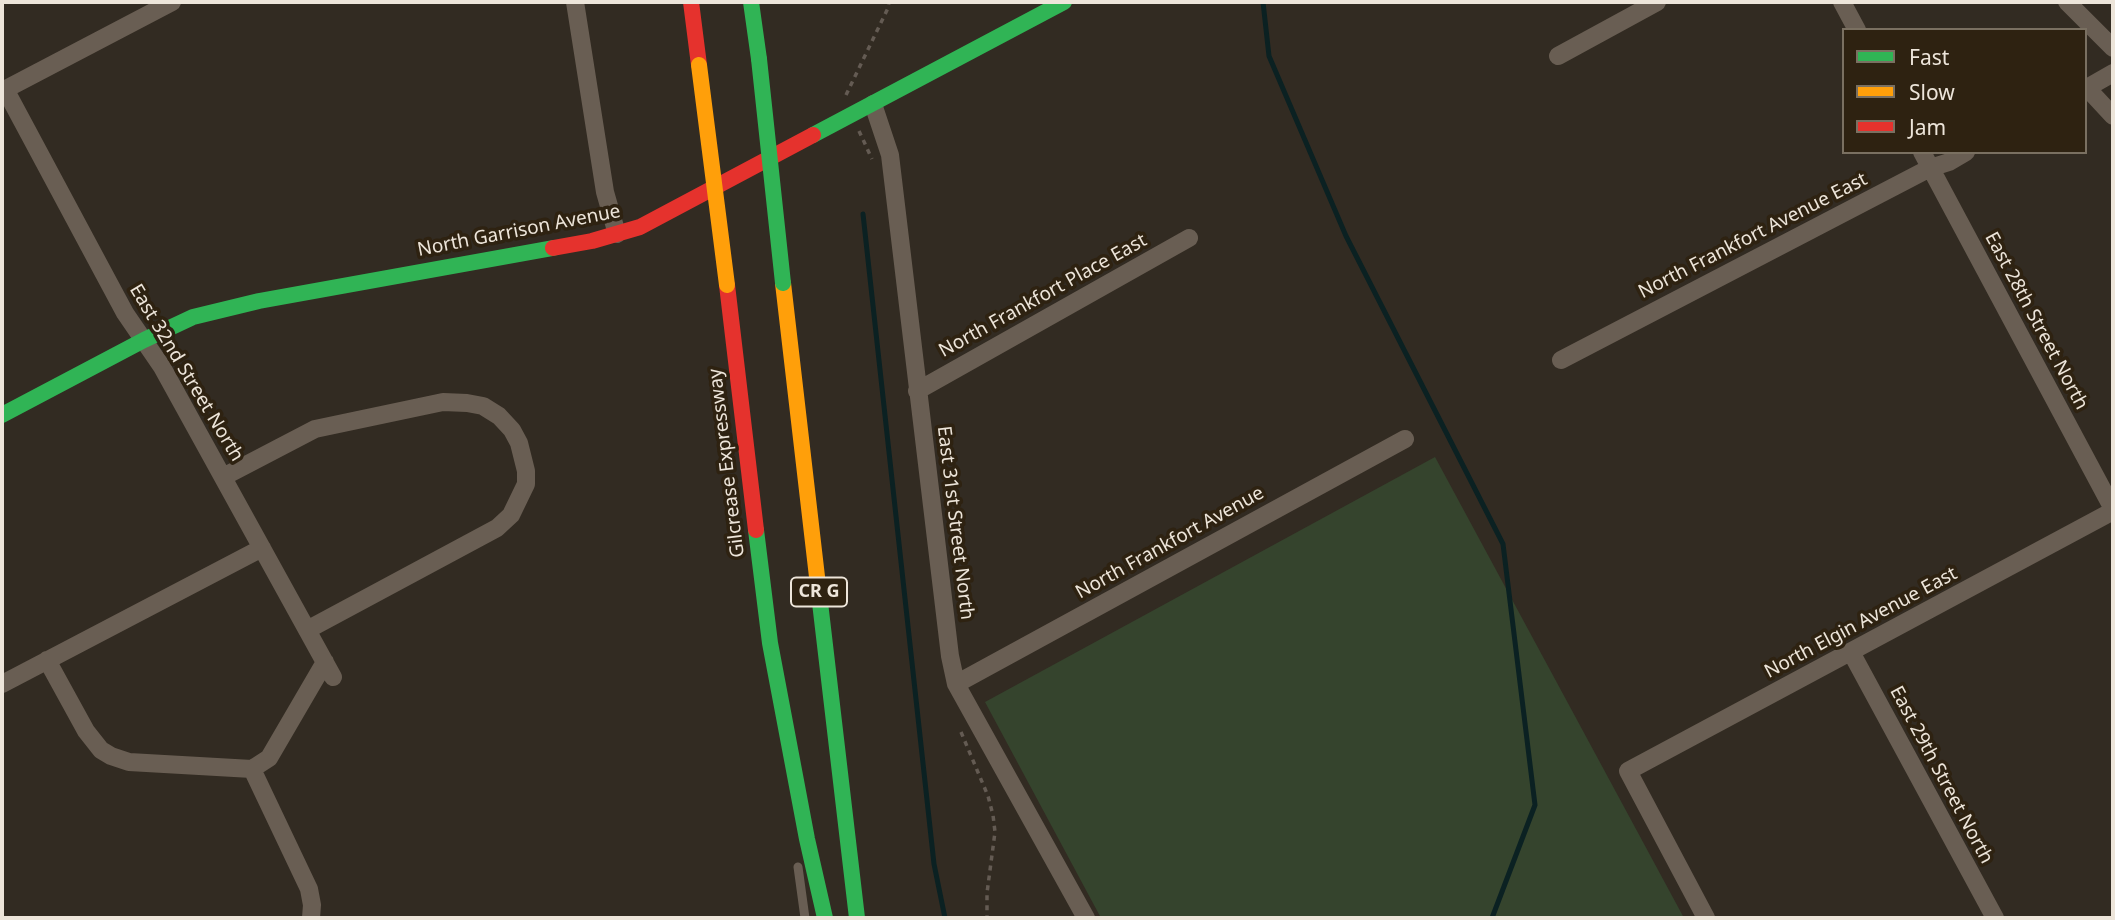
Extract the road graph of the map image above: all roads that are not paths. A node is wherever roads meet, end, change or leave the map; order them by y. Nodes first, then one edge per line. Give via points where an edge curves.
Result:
1 (172, 2) edge
2 (575, 2) edge
3 (691, 2) edge
4 (751, 2) edge
5 (1064, 2) edge
6 (1657, 2) edge
7 (1842, 2) edge
8 (2067, 2) edge
9 (1856, 28) edge
10 (2113, 48) edge
11 (1558, 56) dead end
12 (2113, 73) edge
13 (2087, 88) edge
14 (4, 90) edge
15 (2087, 90) edge
16 (873, 104) junction
17 (2113, 116) edge
18 (1956, 154) edge
19 (1926, 160) edge
20 (617, 234) junction
21 (1189, 238) dead end
22 (144, 340) junction
23 (1561, 360) dead end
24 (917, 391) junction
25 (2, 415) edge
26 (1405, 439) dead end
27 (223, 477) junction
28 (2113, 510) edge
29 (262, 548) junction
30 (307, 630) junction
31 (770, 643) junction
32 (1851, 652) junction
33 (47, 660) junction
34 (2, 684) edge
35 (956, 684) junction
36 (252, 769) junction
37 (791, 808) dead end
38 (798, 863) dead end
39 (311, 918) edge
40 (805, 918) edge
41 (825, 918) edge
42 (857, 918) edge
43 (1086, 918) edge
44 (1706, 918) edge
45 (1995, 918) edge

1 - 14 street
2 - 20 street via 605,192
3 - 31 main road, Gilcrease Expressway / CR G, bridge
4 - 42 main road, CR G, bridge
5 - 16 main road, North Garrison Avenue
6 - 11 street
7 - 9 street
8 - 10 street
12 - 13 street
14 - 22 street, East 32nd Street North
15 - 17 street
16 - 20 main road, North Garrison Avenue via 664,215
16 - 24 street, East 31st Street North via 890,155
18 - 19 street, North Frankfort Avenue East
19 - 23 street, North Frankfort Avenue East
19 - 28 street, East 28th Street North
20 - 22 main road, North Garrison Avenue via 235,306 193,317
21 - 24 street, North Frankfort Place East
22 - 25 main road, North Garrison Avenue
22 - 27 street, East 32nd Street North
24 - 35 street, East 31st Street North
26 - 35 street, North Frankfort Avenue
27 - 29 street, East 32nd Street North
27 - 30 street via 315,429 443,402 483,406 499,416 519,443 526,484 511,515 498,528
28 - 32 street, North Elgin Avenue East
29 - 30 street, East 32nd Street North
29 - 33 street
30 - 36 street, East 32nd Street North via 329,670 268,758
31 - 37 lane, Gilcrease Expressway
31 - 41 main road, CR G
32 - 44 street, North Elgin Avenue East via 1628,771
32 - 45 street, East 29th Street North
33 - 34 street
33 - 36 street via 86,731 111,756 129,762
35 - 43 street, East 31st Street North
36 - 39 street via 309,889
38 - 40 lane

